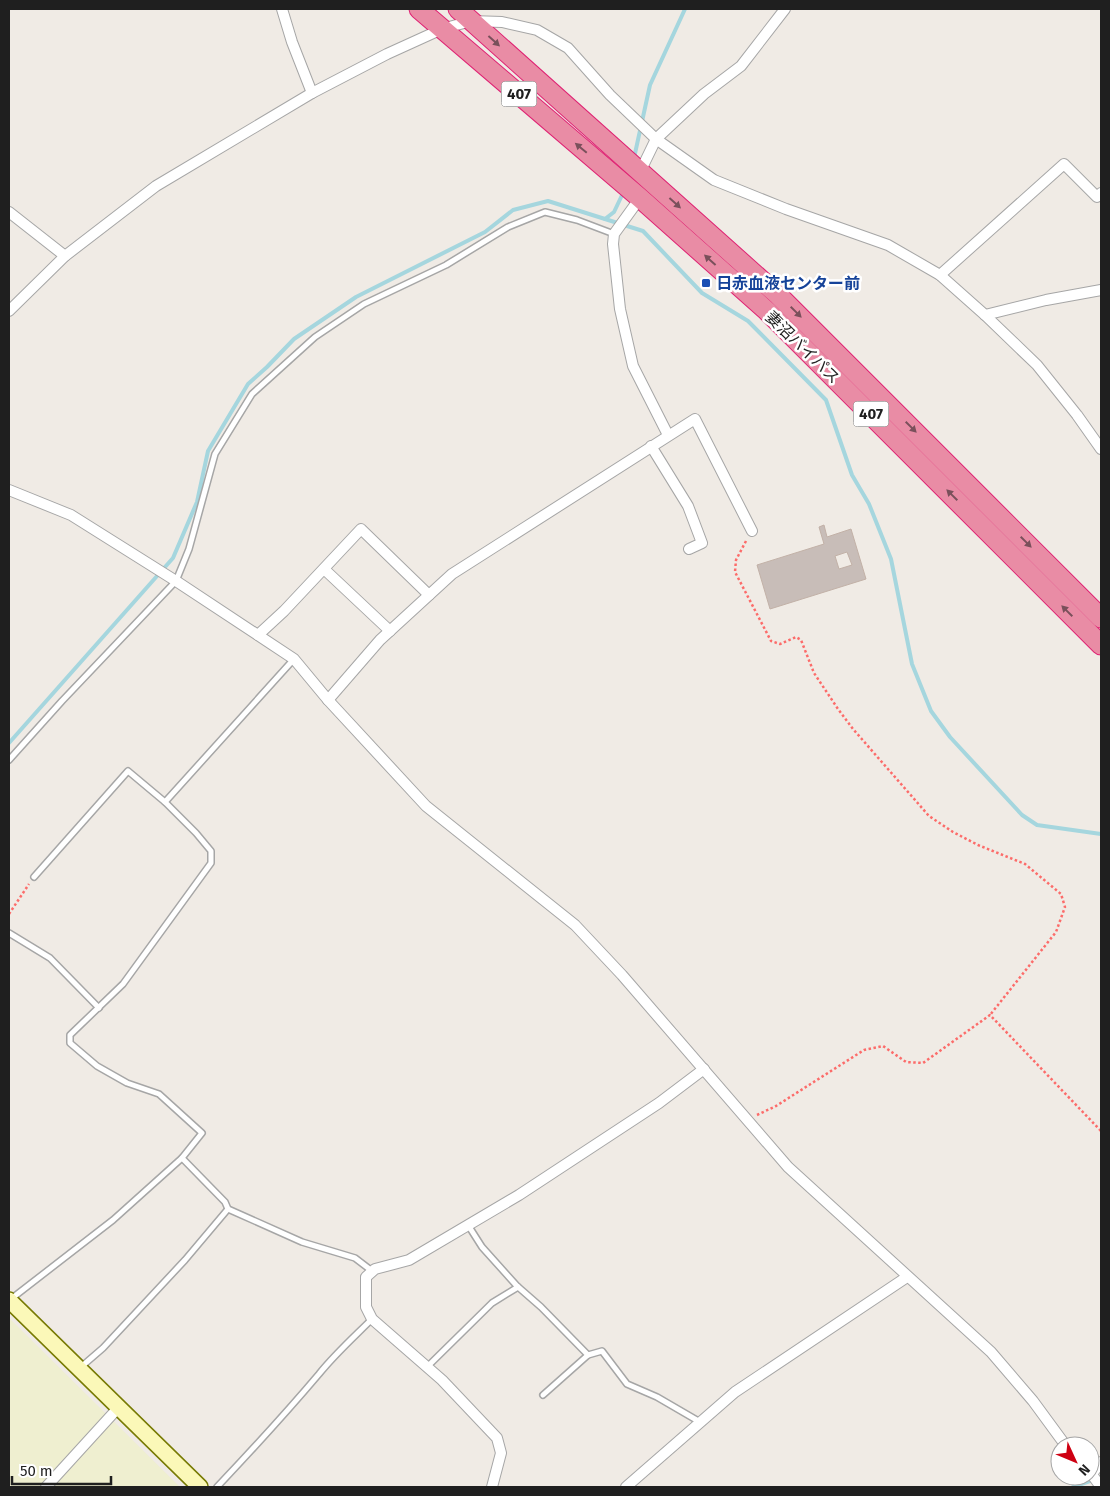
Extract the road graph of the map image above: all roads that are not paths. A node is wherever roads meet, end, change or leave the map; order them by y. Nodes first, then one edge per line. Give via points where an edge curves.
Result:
1 (282, 9) edge
2 (420, 9) edge
3 (785, 9) edge
4 (464, 15) edge
5 (442, 29) junction
6 (312, 93) junction
7 (652, 136) junction
8 (635, 167) junction
9 (630, 189) junction
10 (1101, 193) edge
11 (9, 212) edge
12 (615, 233) junction
13 (65, 256) junction
14 (940, 275) junction
15 (1101, 290) edge
16 (9, 312) edge
17 (985, 315) junction
18 (668, 435) junction
19 (651, 446) junction
20 (1101, 449) edge
21 (9, 490) edge
22 (752, 531) road end
23 (689, 549) dead end
24 (324, 570) junction
25 (176, 581) junction
26 (429, 595) junction
27 (1101, 618) edge
28 (390, 631) junction
29 (258, 635) junction
30 (1101, 645) edge
31 (294, 659) junction
32 (328, 700) junction
33 (9, 760) edge
34 (165, 802) junction
35 (34, 877) road end
36 (9, 933) edge
37 (99, 1008) junction
38 (704, 1069) junction
39 (182, 1158) junction
40 (228, 1209) junction
41 (468, 1225) junction
42 (372, 1271) junction
43 (907, 1277) junction
44 (518, 1287) junction
45 (9, 1300) edge
46 (372, 1319) junction
47 (588, 1355) junction
48 (426, 1368) junction
49 (78, 1369) junction
50 (543, 1395) dead end
51 (118, 1408) junction
52 (700, 1423) junction
53 (1059, 1436) edge
54 (46, 1487) edge
55 (200, 1487) edge
56 (217, 1487) edge
57 (492, 1487) edge
58 (626, 1487) edge

1 - 6 street
2 - 5 highway, 妻沼バイパス / 407
3 - 7 street via 741,66
4 - 5 street
4 - 7 street via 537,30 568,48
4 -> 8 highway, 妻沼バイパス / 407
5 - 6 street
9 -> 5 highway, 妻沼バイパス / 407
6 - 13 street via 156,186
7 - 8 street
7 - 14 street via 714,180 888,245
8 -> 27 highway, 妻沼バイパス / 407 via 778,295
9 - 12 street via 626,217
30 -> 9 highway, 妻沼バイパス / 407 via 767,311
10 - 14 street via 1097,197 1064,164
11 - 13 street
12 - 18 street via 612,244 620,309 634,366
12 - 25 lane via 545,212 508,228 446,265 364,304 315,337 252,394 216,454 189,549
13 - 16 street
14 - 17 street
15 - 17 street
17 - 20 street via 1037,365
18 - 19 street
18 - 22 street via 695,419
19 - 23 street via 688,506 702,543
19 - 26 street via 452,574
21 - 25 street via 71,515
24 - 26 street via 362,529
24 - 28 street
24 - 29 street
25 - 29 street
25 - 33 lane
26 - 28 street
28 - 32 street
29 - 31 street
31 - 32 street
31 - 34 lane
32 - 38 street via 426,806 575,925
34 - 35 lane via 128,771
34 - 37 lane via 211,851 211,863 123,984
36 - 37 lane via 50,958
37 - 39 lane via 70,1035 70,1043 98,1066 127,1083 159,1094 202,1133
38 - 41 street via 642,1114
38 - 43 street via 788,1167
39 - 40 lane
39 - 45 lane via 113,1220
40 - 42 lane via 302,1242 354,1258
40 - 49 lane via 103,1348
41 - 42 street via 409,1260
41 - 44 lane via 482,1247
42 - 46 street via 366,1277 366,1307
43 - 52 street via 735,1392
43 - 53 street via 991,1352
44 - 47 lane
44 - 48 lane via 480,1314
45 - 49 street
46 - 48 street
46 - 56 lane
47 - 50 lane
47 - 52 lane via 602,1352 627,1384 657,1397
48 - 57 street via 442,1380 497,1438 501,1453
49 - 51 street
51 - 54 street
51 - 55 street
52 - 58 street

